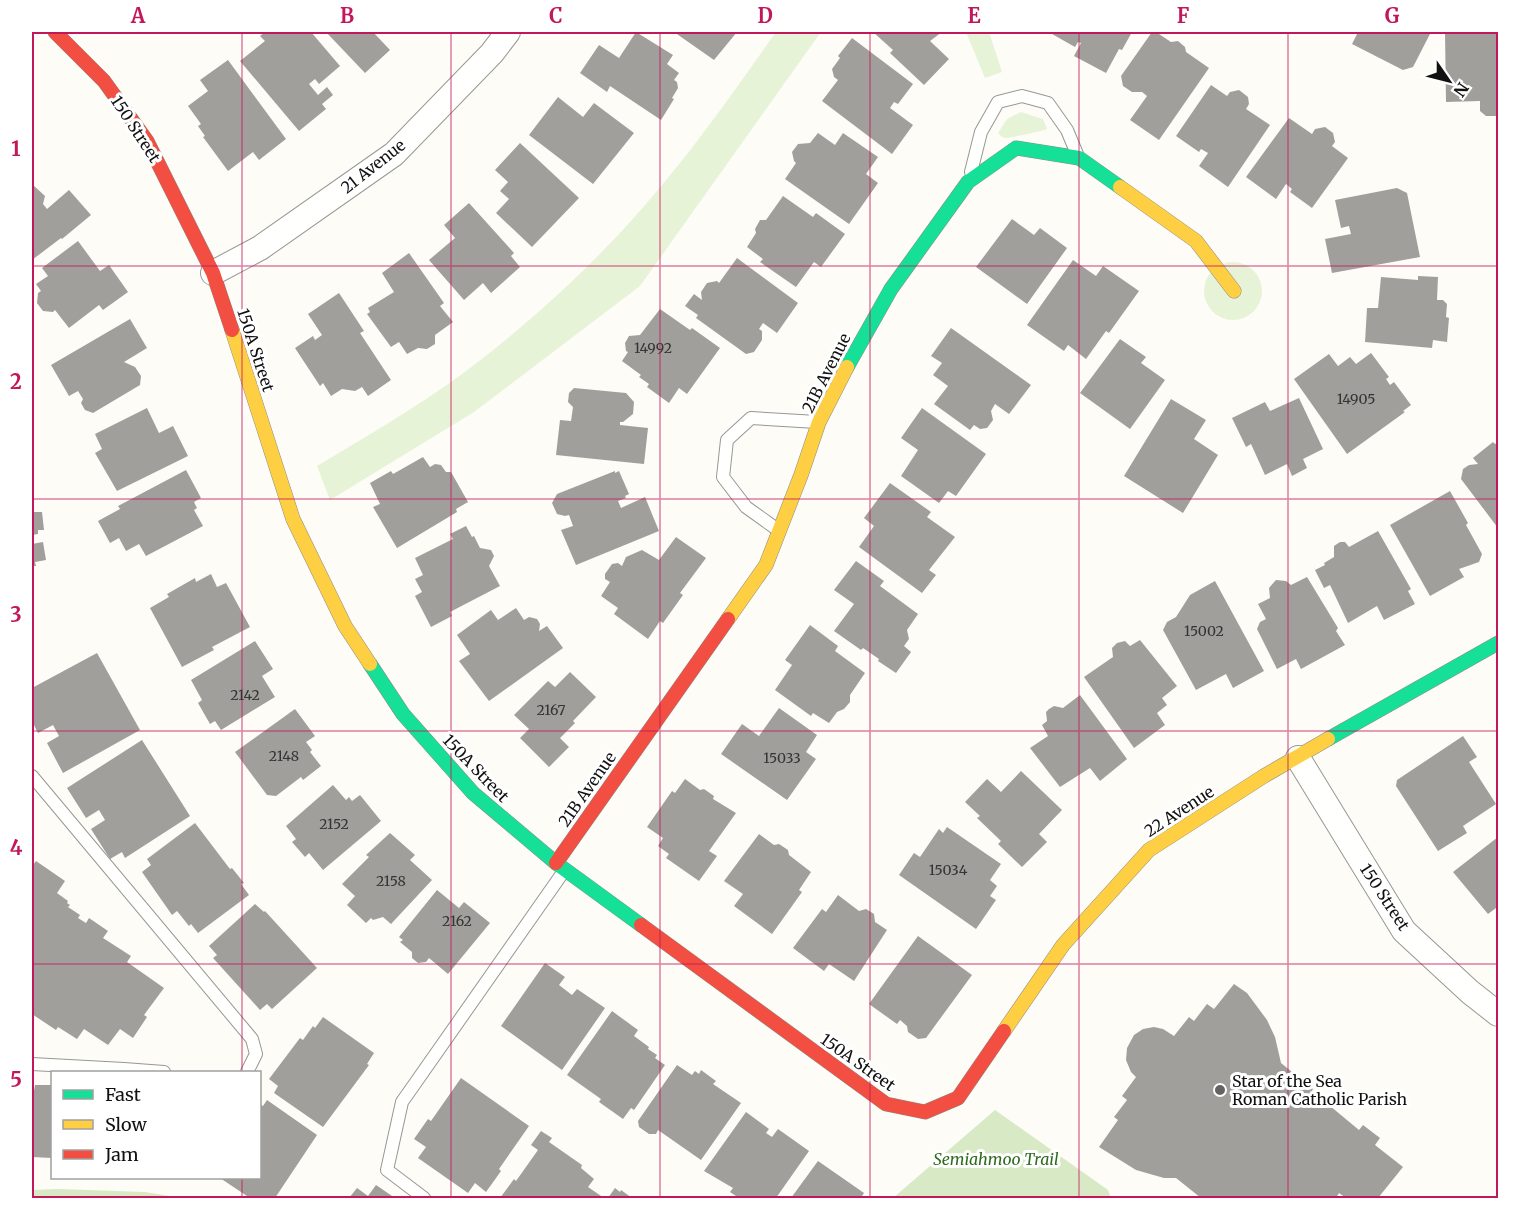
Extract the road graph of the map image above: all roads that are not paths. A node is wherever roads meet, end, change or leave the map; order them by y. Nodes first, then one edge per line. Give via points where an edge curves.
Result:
1 (55, 32) edge
2 (508, 32) edge
3 (1079, 159) junction
4 (968, 182) junction
5 (213, 273) junction
6 (1234, 291) dead end
7 (819, 422) junction
8 (779, 531) junction
9 (1498, 643) edge
10 (1298, 758) junction
11 (32, 776) edge
12 (560, 867) junction
13 (1498, 1014) edge
14 (32, 1064) edge
15 (148, 1071) edge
16 (248, 1071) edge
17 (958, 1098) joint
18 (424, 1198) edge

1 - 5 street, 150 Street via 104,81 147,141
2 - 5 street, 21 Avenue via 394,154 260,248
3 - 4 street, 21B Avenue via 1016,148
3 - 4 lane via 1067,130 1048,102 1022,96 998,102 981,132
3 - 6 street, 21B Avenue via 1196,241
4 - 7 street, 21B Avenue via 891,289
5 - 12 street, 150A Street via 293,519 345,626 403,714 473,793
7 - 8 street, 21B Avenue
7 - 8 lane via 751,418 727,440 723,477 746,507
8 - 12 street, 21B Avenue via 766,565
9 - 10 street, 22 Avenue
10 - 13 street, 150 Street via 1404,931
10 - 17 street, 22 Avenue via 1263,776 1149,850 1063,945
11 - 16 lane via 252,1039 256,1054
12 - 17 street, 150A Street via 886,1104 925,1112
12 - 18 lane via 402,1102 387,1170
14 - 15 lane

